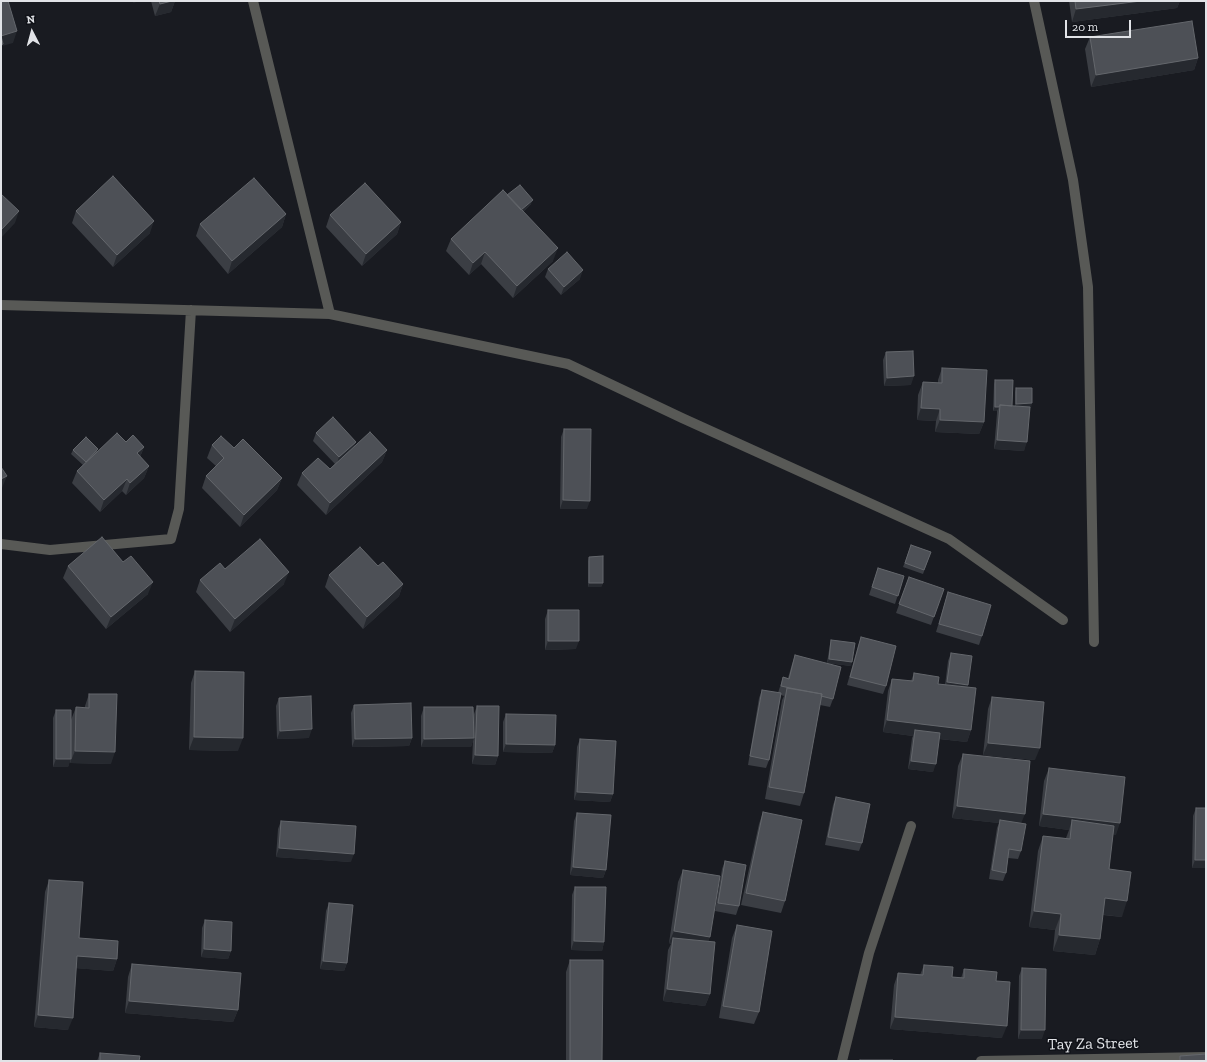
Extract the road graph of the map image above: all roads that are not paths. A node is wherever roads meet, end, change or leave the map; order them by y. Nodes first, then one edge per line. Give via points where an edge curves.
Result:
1 (253, 1) edge
2 (1034, 1) edge
3 (1, 305) edge
4 (191, 310) junction
5 (330, 314) junction
6 (1, 544) edge
7 (1063, 620) dead end
8 (1094, 642) dead end
9 (911, 826) dead end
10 (1206, 1057) edge
11 (1078, 1060) edge
12 (842, 1061) edge
13 (981, 1061) edge

1 - 5 street
2 - 8 street via 1073,180 1088,287
3 - 4 street
4 - 5 street
4 - 6 street via 179,509 171,539 50,550
5 - 7 street via 568,364 689,422 949,539
9 - 12 street via 869,953
10 - 11 street, Tay Za Street
11 - 13 street, Tay Za Street

